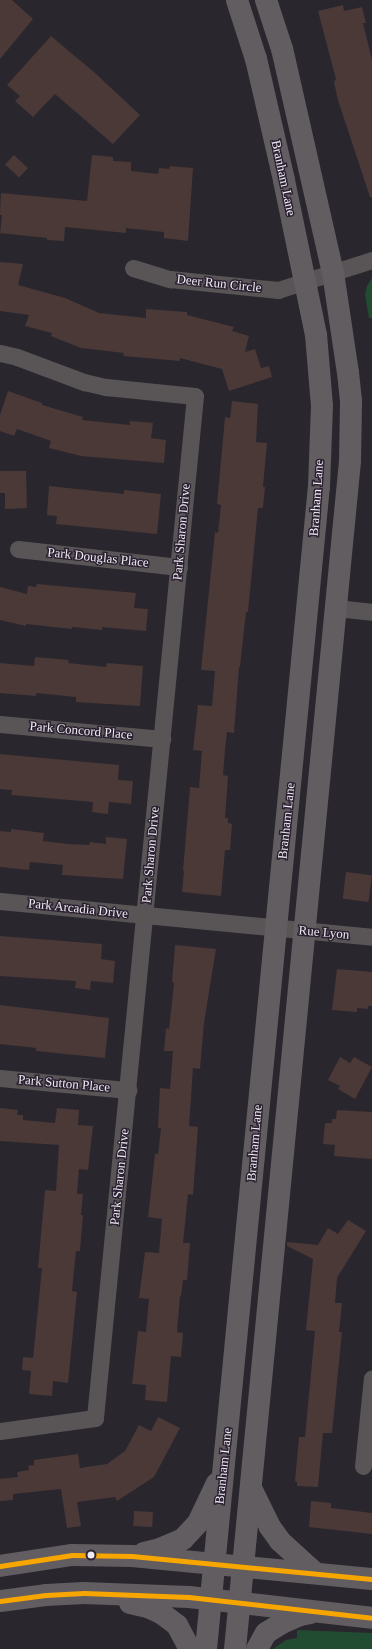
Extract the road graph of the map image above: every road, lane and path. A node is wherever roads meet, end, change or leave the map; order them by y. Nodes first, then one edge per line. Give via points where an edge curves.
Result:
1 (237, 0) edge
2 (266, 0) edge
3 (372, 260) edge
4 (133, 268) dead end
5 (333, 273) junction
6 (305, 281) junction
7 (0, 353) edge
8 (18, 549) dead end
9 (179, 568) junction
10 (336, 608) junction
11 (372, 612) edge
12 (0, 724) edge
13 (162, 739) junction
14 (0, 901) edge
15 (145, 916) junction
16 (276, 928) junction
17 (304, 931) junction
18 (372, 937) edge
19 (0, 1078) edge
20 (128, 1090) junction
21 (372, 1378) edge
22 (370, 1421) edge
23 (0, 1431) edge
24 (363, 1466) dead end
25 (223, 1472) junction
26 (251, 1488) junction
27 (132, 1556) junction
28 (215, 1563) junction
29 (0, 1566) edge
30 (242, 1566) junction
31 (315, 1573) junction
32 (372, 1579) edge
33 (84, 1593) junction
34 (211, 1599) junction
35 (0, 1601) edge
36 (239, 1603) junction
37 (317, 1611) junction
38 (372, 1618) edge
39 (190, 1649) edge
40 (206, 1649) edge
41 (235, 1649) edge
42 (257, 1649) edge

1 - 6 main road, Branham Lane via 256,59
2 - 5 main road, Branham Lane via 282,49
3 - 5 street, Deer Run Circle
4 - 6 street, Deer Run Circle via 170,279 278,290
5 - 6 street, Deer Run Circle
5 - 10 main road, Branham Lane via 351,400 350,461
6 - 16 main road, Branham Lane via 316,335 322,406 319,487
7 - 9 street, Park Sharon Drive via 106,387 195,396
8 - 9 street, Park Douglas Place
9 - 13 street, Park Sharon Drive
10 - 11 street
10 - 17 main road, Branham Lane
12 - 13 street, Park Concord Place
13 - 15 street, Park Sharon Drive
14 - 15 street, Park Arcadia Drive
15 - 16 street, Park Arcadia Drive
15 - 20 street, Park Sharon Drive
16 - 17 street, Rue Lyon
16 - 25 main road, Branham Lane
17 - 18 street, Rue Lyon
17 - 26 main road, Branham Lane
19 - 20 street, Park Sutton Place
20 - 23 street, Park Sharon Drive via 95,1418
21 - 22 street
22 - 24 street
25 - 27 main road via 198,1523 183,1539 160,1549
25 - 28 main road, Branham Lane
26 - 30 main road, Branham Lane
26 - 31 main road via 270,1527 280,1541
27 - 28 main road
27 - 29 main road via 72,1555
28 - 30 main road
28 - 34 main road, Branham Lane
30 - 31 main road
30 - 36 main road, Branham Lane
31 - 32 main road
33 - 34 main road
33 - 35 main road
33 - 39 main road via 148,1607 161,1613 178,1625
34 - 36 main road
34 - 40 main road, Branham Lane
36 - 37 main road
36 - 41 main road, Branham Lane
37 - 38 main road
37 - 42 main road via 300,1615 266,1633

